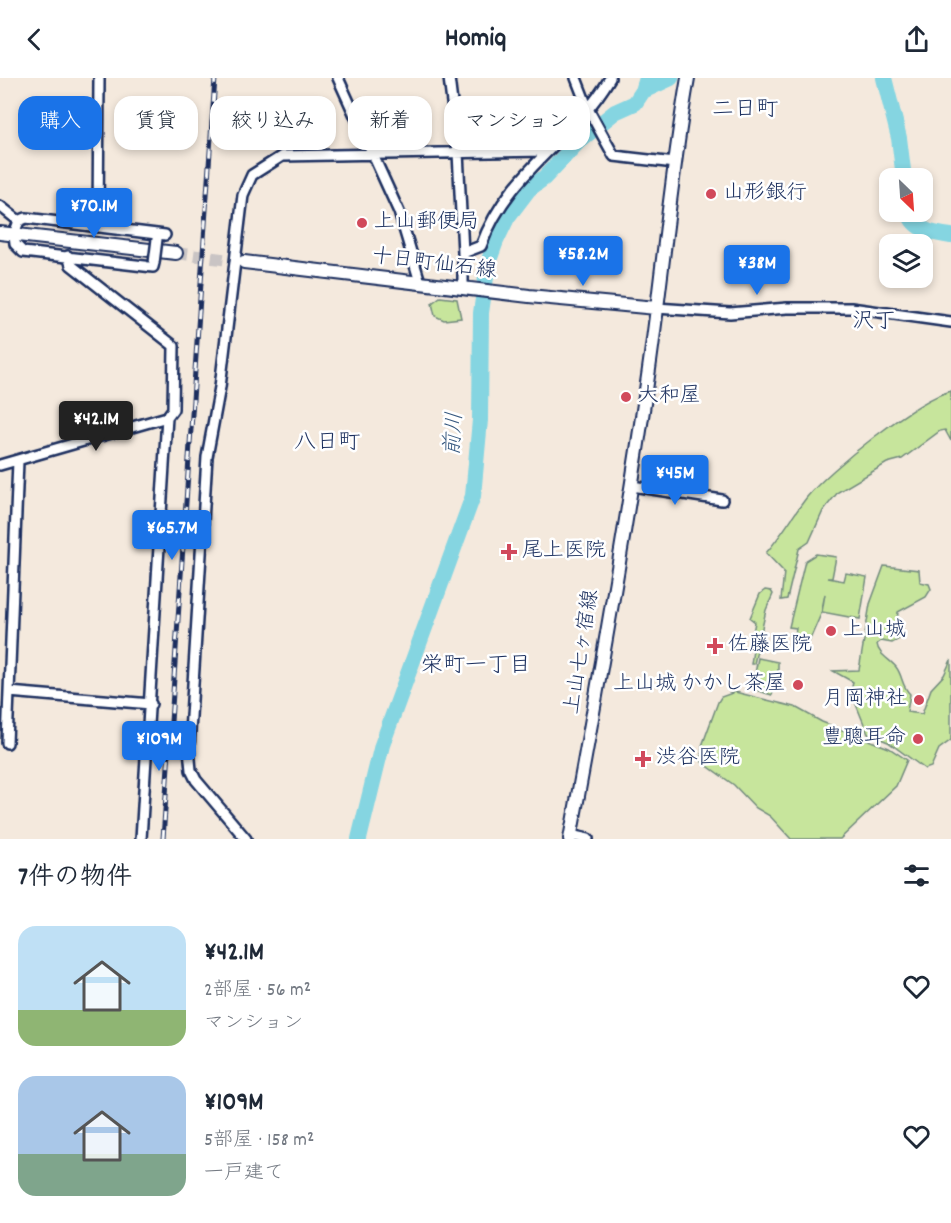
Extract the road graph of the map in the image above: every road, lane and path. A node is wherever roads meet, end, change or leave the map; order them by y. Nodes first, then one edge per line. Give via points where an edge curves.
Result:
1 (99, 78) edge
2 (338, 78) edge
3 (449, 78) edge
4 (576, 78) edge
5 (610, 78) edge
6 (688, 78) edge
7 (583, 96) edge
8 (590, 106) edge
9 (590, 113) edge
10 (458, 152) junction
11 (546, 152) joint
12 (374, 153) junction
13 (675, 163) junction
14 (0, 206) edge
15 (19, 221) junction
16 (98, 226) junction
17 (0, 233) edge
18 (14, 234) junction
19 (176, 253) tunnel mouth
20 (463, 253) junction
21 (68, 256) junction
22 (244, 262) tunnel mouth
23 (420, 282) junction
24 (467, 289) junction
25 (656, 308) junction
26 (951, 322) edge
27 (167, 417) junction
28 (18, 461) junction
29 (0, 465) edge
30 (632, 486) junction
31 (722, 500) dead end
32 (9, 692) junction
33 (151, 704) junction
34 (7, 743) dead end
35 (570, 837) edge
36 (141, 839) edge
37 (246, 839) edge
38 (588, 839) edge

1 - 16 street
2 - 12 street
3 - 10 street
4 - 7 street
5 - 8 street
6 - 13 main road, 上山七ヶ宿線
9 - 13 street via 618,159
10 - 11 street
10 - 12 street
10 - 20 street
11 - 20 street via 505,197 481,246
12 - 23 street via 399,212
12 - 37 street via 282,156 252,175 243,195 220,387 207,457 189,749 196,780
13 - 25 main road, 上山七ヶ宿線
14 - 15 street
15 - 16 street via 26,218
15 - 18 street
16 - 21 street, bridge via 160,236 153,267
17 - 18 main road
18 - 19 main road
18 - 21 street via 15,243 23,252
20 - 24 street
21 - 27 street via 71,265 174,346 172,409
22 - 23 main road, 十日町仙石線
23 - 24 main road, 十日町仙石線
24 - 25 main road, 十日町仙石線
25 - 26 street via 730,313 851,308
25 - 30 main road, 上山七ヶ宿線
27 - 28 street
27 - 33 street
28 - 29 street
28 - 32 street
30 - 31 street
30 - 35 main road, 上山七ヶ宿線
32 - 33 street
32 - 34 street
33 - 36 street
35 - 38 street

